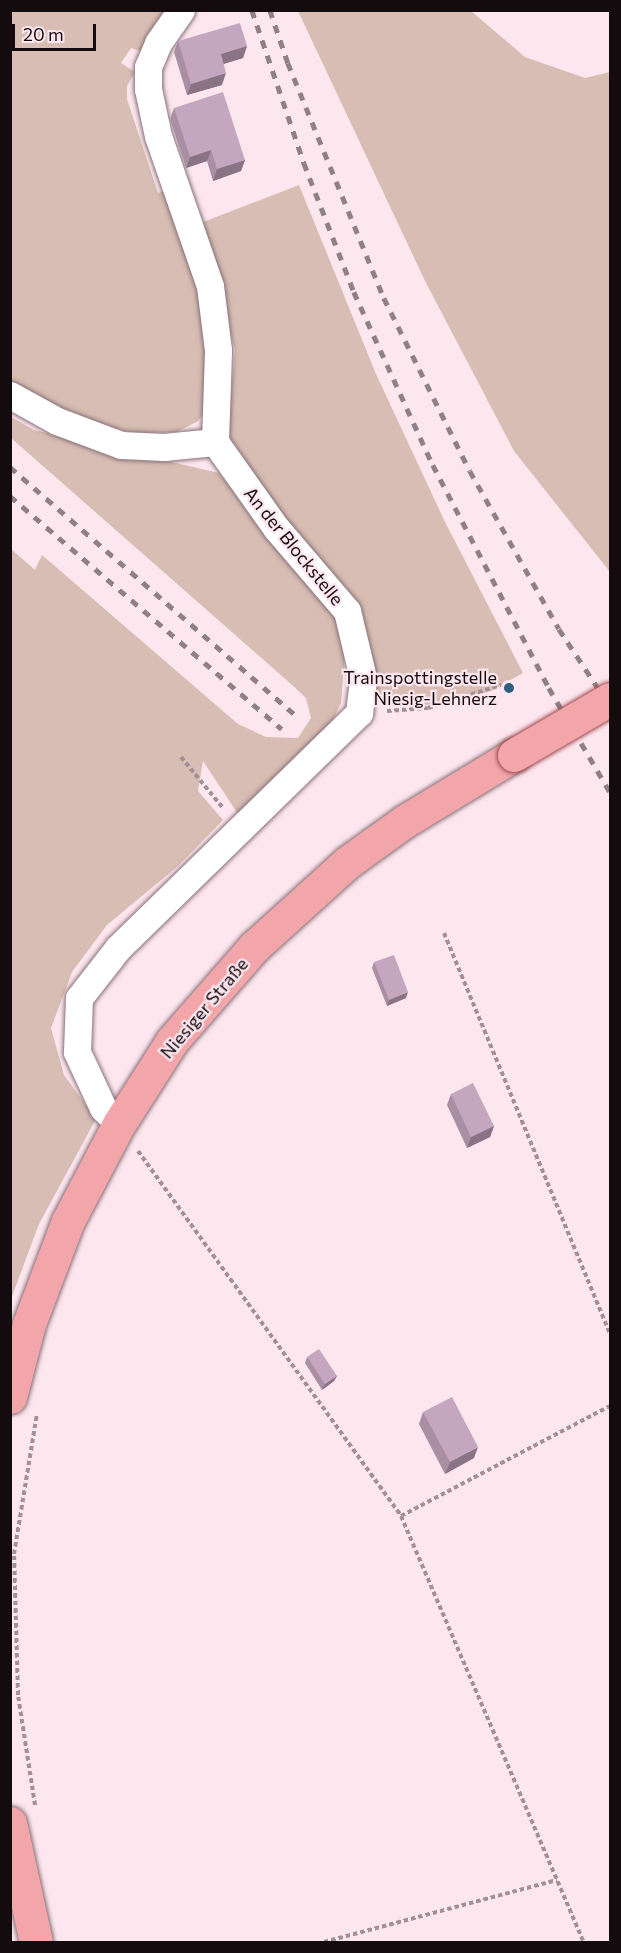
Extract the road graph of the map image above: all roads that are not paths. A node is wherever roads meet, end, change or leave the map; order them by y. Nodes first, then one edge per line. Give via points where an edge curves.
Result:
1 (181, 10) edge
2 (10, 395) edge
3 (215, 442) junction
4 (610, 699) edge
5 (127, 1136) junction
6 (25, 1399) edge
7 (24, 1817) edge
8 (36, 1942) edge

1 - 3 street via 158,42 148,67 148,89 158,136 210,286 218,350
2 - 3 street via 57,421 121,445 164,447
3 - 5 street, An der Blockstelle via 276,528 347,611 363,678 359,713 118,948 79,998 77,1052 103,1108
4 - 5 main road, Niesiger Straße, bridge via 405,821 301,903 254,947 172,1041
5 - 6 main road, Niesiger Straße via 68,1221 48,1270
7 - 8 main road

